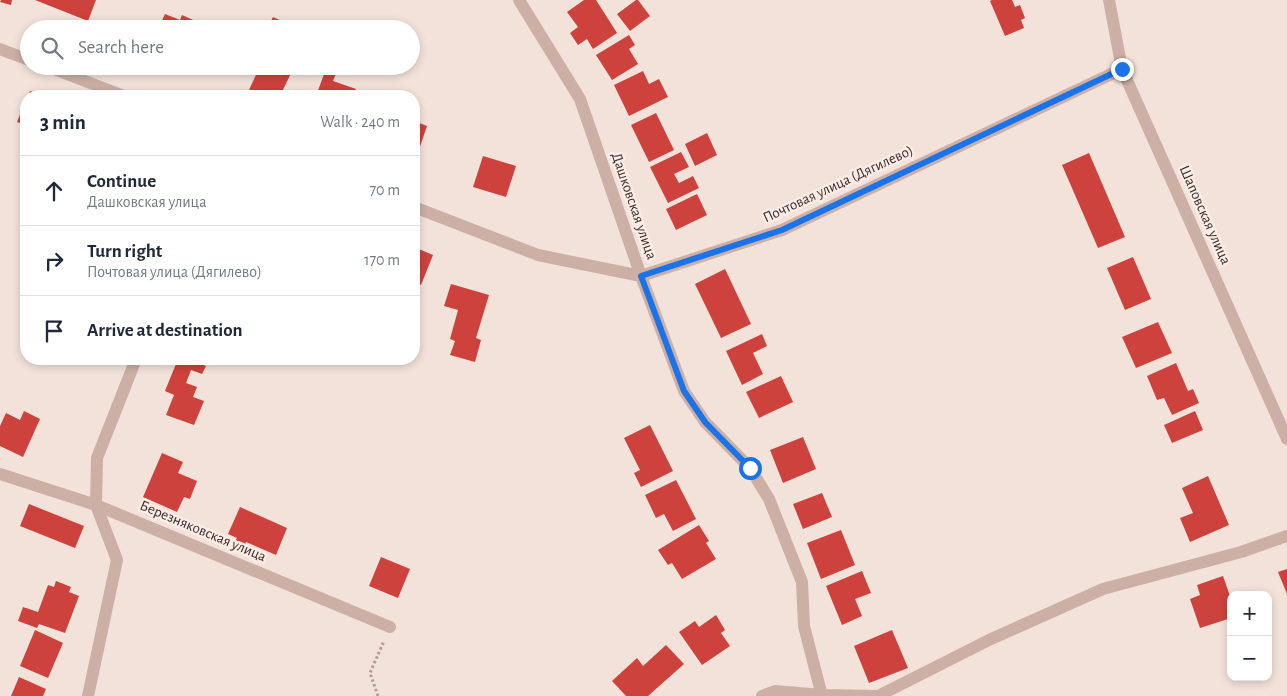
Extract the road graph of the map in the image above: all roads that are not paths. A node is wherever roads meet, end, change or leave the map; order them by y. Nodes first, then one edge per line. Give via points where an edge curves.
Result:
1 (518, 0) edge
2 (1109, 0) edge
3 (0, 49) edge
4 (20, 57) edge
5 (1122, 69) junction
6 (69, 75) edge
7 (108, 90) edge
8 (420, 210) edge
9 (641, 276) junction
10 (134, 365) edge
11 (1287, 439) edge
12 (0, 474) edge
13 (96, 505) junction
14 (1287, 536) edge
15 (390, 627) road end
16 (88, 696) edge
17 (762, 696) edge
18 (822, 696) edge

1 - 9 street, Дашковская улица via 580,99
2 - 5 street, Шаповская улица
3 - 4 street
5 - 9 street, Почтовая улица (Дягилево) via 782,230
5 - 11 street, Шаповская улица
6 - 7 street
8 - 9 street, Почтовая улица (Дягилево) via 538,255
9 - 18 street, Дашковская улица via 684,391 705,422 750,468 769,499 802,582 804,626
10 - 13 street via 97,458
12 - 13 street, Березняковская улица
13 - 15 street, Березняковская улица
13 - 16 street via 117,560
14 - 18 street via 1241,552 1103,589 989,640 878,696
17 - 18 street via 775,691

